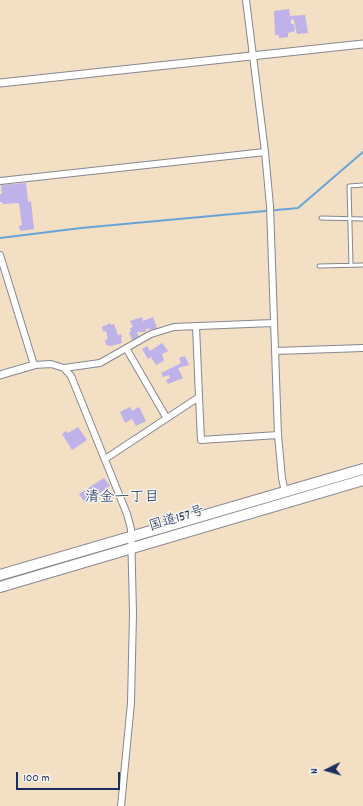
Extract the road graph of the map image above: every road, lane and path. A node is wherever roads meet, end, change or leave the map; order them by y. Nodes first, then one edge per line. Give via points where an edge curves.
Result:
1 (246, 0) edge
2 (363, 44) edge
3 (252, 56) junction
4 (0, 83) edge
5 (265, 152) junction
6 (0, 181) edge
7 (363, 185) edge
8 (321, 218) dead end
9 (351, 219) junction
10 (363, 219) edge
11 (0, 255) edge
12 (351, 265) junction
13 (363, 265) edge
14 (319, 266) dead end
15 (274, 323) junction
16 (196, 326) junction
17 (126, 348) junction
18 (363, 348) edge
19 (275, 351) junction
20 (34, 365) junction
21 (64, 368) junction
22 (0, 375) edge
23 (199, 396) junction
24 (166, 417) junction
25 (278, 435) junction
26 (105, 459) junction
27 (363, 469) edge
28 (363, 480) edge
29 (285, 492) junction
30 (132, 537) junction
31 (131, 549) junction
32 (0, 575) edge
33 (0, 587) edge
34 (121, 806) edge

1 - 3 street
2 - 3 street
3 - 4 street
3 - 5 street
5 - 6 street
5 - 15 street via 270,206
7 - 9 lane via 349,186
8 - 9 lane
9 - 10 lane
9 - 12 lane
11 - 20 street
12 - 13 lane
12 - 14 lane
15 - 16 street
15 - 19 street
16 - 17 street via 174,327 151,334
16 - 23 street
17 - 21 street via 100,364
17 - 24 street
18 - 19 street
19 - 25 street
20 - 21 street via 51,364
20 - 22 street
21 - 26 street via 79,394
23 - 24 street
23 - 25 street via 201,440
24 - 26 street
25 - 29 street
26 - 30 street via 127,514
27 - 29 highway, 国道157号
28 - 31 highway, 国道157号
29 - 30 highway, 国道157号
30 - 31 street
30 - 32 highway, 国道157号
31 - 33 highway, 国道157号
31 - 34 street via 131,703

